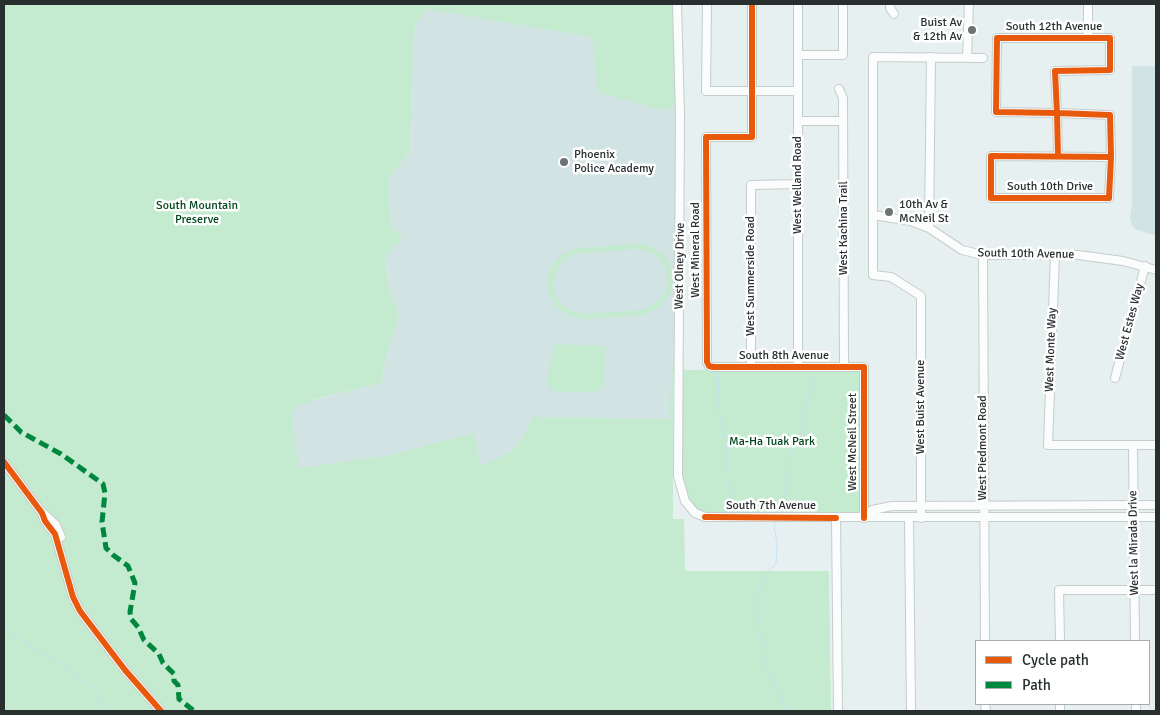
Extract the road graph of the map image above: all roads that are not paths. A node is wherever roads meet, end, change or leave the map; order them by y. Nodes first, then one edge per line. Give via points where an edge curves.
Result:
1 (677, 4) edge
2 (706, 4) edge
3 (752, 4) edge
4 (798, 4) edge
5 (843, 4) edge
6 (890, 4) edge
7 (969, 4) edge
8 (1088, 4) edge
9 (894, 14) dead end
10 (1088, 37) junction
11 (798, 55) junction
12 (931, 57) junction
13 (967, 57) junction
14 (983, 58) dead end
15 (839, 89) dead end
16 (752, 91) junction
17 (798, 91) junction
18 (1056, 113) junction
19 (798, 121) junction
20 (843, 121) junction
21 (1058, 156) junction
22 (1111, 157) junction
23 (798, 184) junction
24 (873, 215) junction
25 (929, 228) junction
26 (983, 255) junction
27 (1055, 255) junction
28 (1145, 266) junction
29 (1156, 270) edge
30 (707, 362) joint
31 (751, 367) junction
32 (798, 367) junction
33 (844, 367) junction
34 (864, 367) joint
35 (1114, 378) dead end
36 (1156, 444) edge
37 (1133, 445) junction
38 (4, 462) edge
39 (1134, 505) junction
40 (1156, 505) edge
41 (921, 506) junction
42 (983, 506) junction
43 (1156, 517) edge
44 (706, 518) joint
45 (836, 518) junction
46 (864, 518) junction
47 (909, 518) junction
48 (921, 518) junction
49 (984, 518) junction
50 (1134, 518) junction
51 (1135, 590) junction
52 (1156, 590) edge
53 (985, 640) edge
54 (1060, 640) edge
55 (1135, 640) edge
56 (161, 711) edge
57 (838, 711) edge
58 (911, 711) edge

1 - 44 street, West Olney Drive via 680,114 678,476 685,501 695,513
2 - 16 street via 706,91
3 - 16 street
4 - 11 street, West Welland Road
5 - 11 street via 843,55
6 - 9 street
7 - 13 street
8 - 10 street
10 - 18 street, South 12th Avenue via 1110,38 1110,70 1055,71
10 - 18 street, South 12th Avenue via 997,38 996,112
11 - 17 street, West Welland Road
12 - 13 street
12 - 24 street via 873,57
12 - 25 street
13 - 14 street
15 - 20 street, West Kachina Trail via 843,98
16 - 17 street
16 - 30 street, West Mineral Road via 752,137 706,137
17 - 19 street, West Welland Road
18 - 21 street
18 - 22 street via 1110,115
19 - 20 street
19 - 23 street, West Welland Road
20 - 33 street, West Kachina Trail
21 - 22 street
21 - 22 street, South 10th Drive via 992,156 991,198 1109,198
23 - 31 street, West Summerside Road via 751,185
23 - 32 street, West Welland Road
24 - 25 street, South 10th Avenue via 901,218
24 - 41 street, West Buist Avenue via 873,275 891,277 921,296
25 - 26 street, South 10th Avenue via 962,250
26 - 27 street, South 10th Avenue
26 - 42 street, West Piedmont Road
27 - 28 street, South 10th Avenue via 1107,258
27 - 37 street, West Monte Way via 1048,445
28 - 29 street, South 10th Avenue
28 - 35 street, West Estes Way
30 - 31 street, South 8th Avenue via 713,367
31 - 32 street, South 8th Avenue
32 - 33 street, South 8th Avenue
33 - 34 street, South 8th Avenue
34 - 46 street, West McNeil Street
36 - 37 street
37 - 39 street, West la Mirada Drive
38 - 56 street via 55,534 80,611
39 - 40 street, South 7th Avenue
39 - 42 street, South 7th Avenue
39 - 50 street, West la Mirada Drive
41 - 42 street, South 7th Avenue
41 - 46 street, South 7th Avenue via 880,507
41 - 48 street, West Buist Avenue
42 - 49 street, West Piedmont Road
43 - 50 street, South 7th Avenue
44 - 45 street, South 7th Avenue
45 - 46 street, South 7th Avenue
45 - 57 street
46 - 47 street, South 7th Avenue
47 - 48 street, South 7th Avenue
47 - 58 street
48 - 49 street, South 7th Avenue
49 - 50 street, South 7th Avenue
49 - 53 street, West Piedmont Road
50 - 51 street, West la Mirada Drive
51 - 52 street
51 - 54 street via 1059,590
51 - 55 street, West la Mirada Drive

